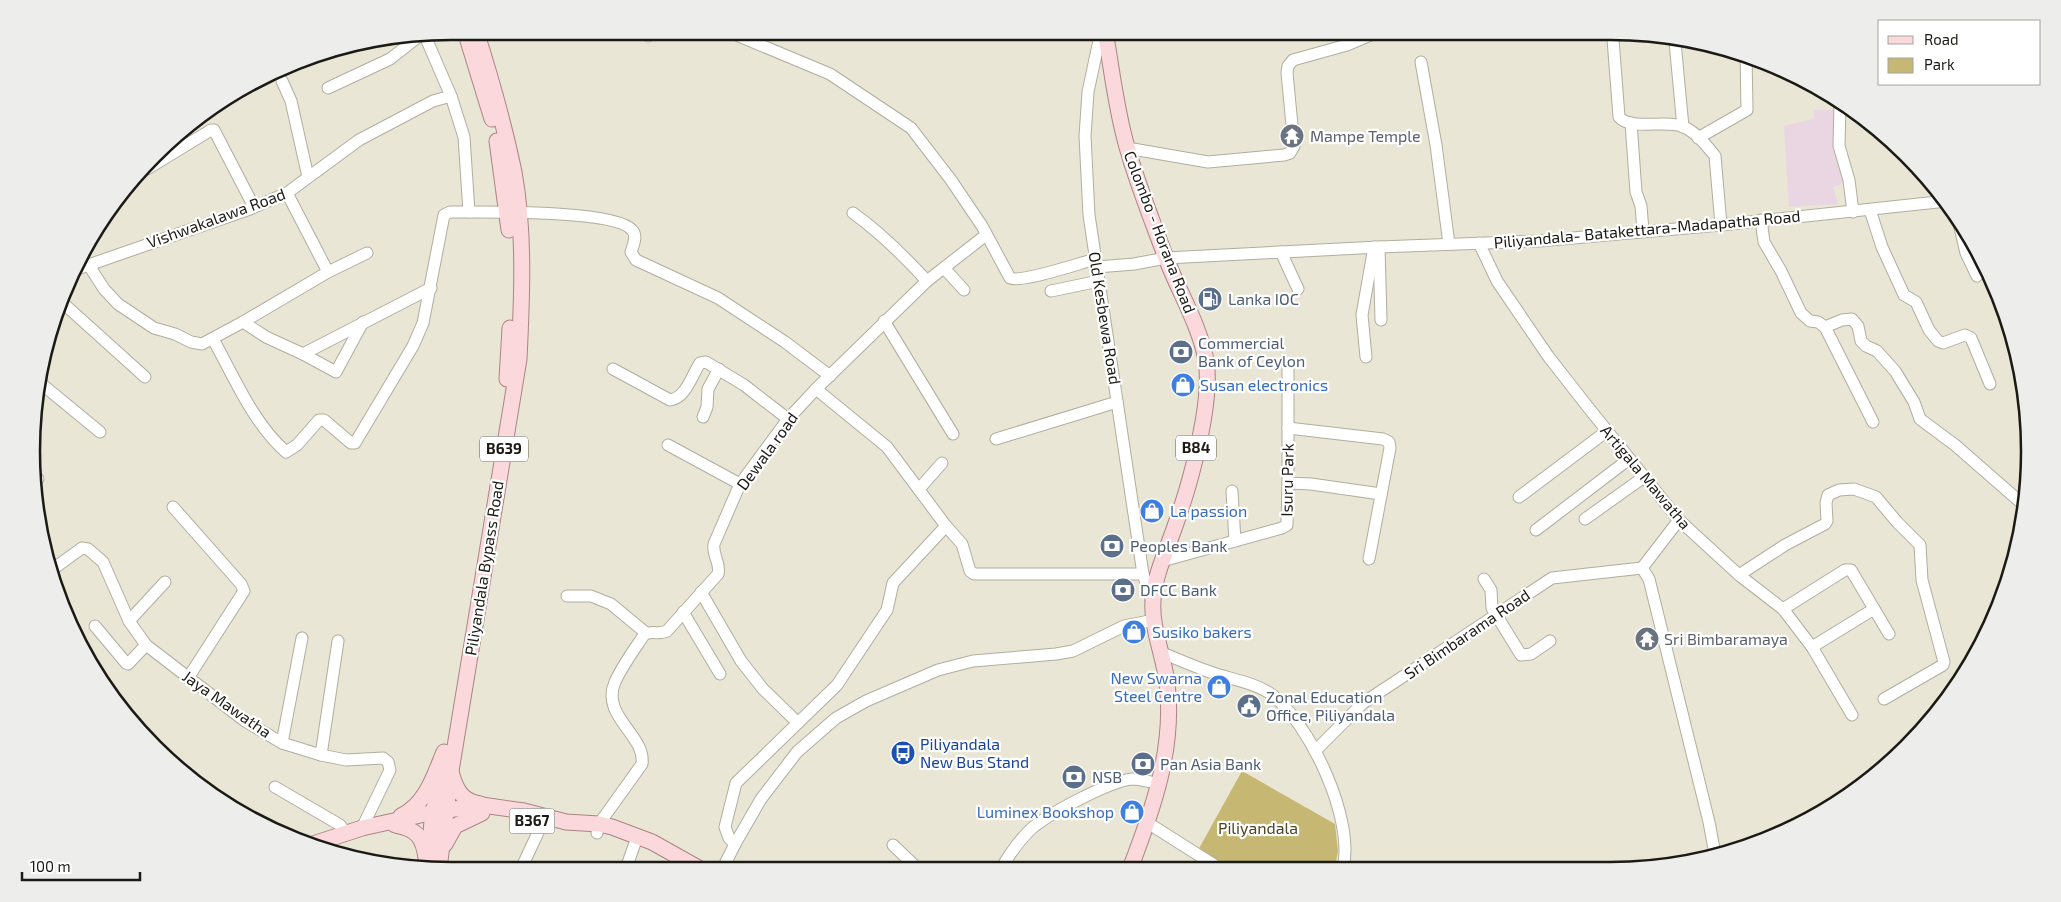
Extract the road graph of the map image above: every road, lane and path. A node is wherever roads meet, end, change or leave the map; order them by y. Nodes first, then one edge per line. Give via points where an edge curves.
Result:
1 (468, 40) edge
2 (479, 40) edge
3 (749, 40) edge
4 (1100, 40) edge
5 (1107, 40) edge
6 (1359, 40) edge
7 (1613, 40) edge
8 (427, 41) edge
9 (411, 42) edge
10 (1675, 46) edge
11 (1421, 62) dead end
12 (1746, 64) edge
13 (282, 81) dead end
14 (328, 88) dead end
15 (451, 96) junction
16 (1840, 110) edge
17 (1631, 123) junction
18 (1683, 126) junction
19 (1698, 138) junction
20 (1127, 148) junction
21 (158, 162) edge
22 (308, 177) junction
23 (287, 193) junction
24 (1937, 202) edge
25 (254, 207) junction
26 (1870, 210) junction
27 (469, 212) junction
28 (513, 212) junction
29 (1853, 212) junction
30 (853, 213) dead end
31 (1761, 220) junction
32 (1721, 225) junction
33 (1642, 231) junction
34 (986, 235) junction
35 (1963, 241) edge
36 (1479, 243) junction
37 (1448, 244) junction
38 (1377, 247) junction
39 (1281, 252) junction
40 (367, 253) dead end
41 (1166, 258) junction
42 (1097, 263) junction
43 (88, 264) junction
44 (84, 266) edge
45 (944, 268) junction
46 (328, 272) junction
47 (1978, 276) dead end
48 (927, 281) junction
49 (1100, 281) junction
50 (431, 288) junction
51 (1298, 289) dead end
52 (964, 290) dead end
53 (1051, 291) dead end
54 (67, 306) edge
55 (1381, 320) dead end
56 (884, 321) junction
57 (243, 322) junction
58 (363, 322) junction
59 (1825, 327) junction
60 (213, 339) junction
61 (303, 354) junction
62 (1366, 357) dead end
63 (1288, 365) dead end
64 (613, 369) dead end
65 (719, 369) junction
66 (830, 376) junction
67 (145, 377) dead end
68 (1990, 384) dead end
69 (46, 387) edge
70 (816, 389) junction
71 (1117, 402) junction
72 (703, 417) dead end
73 (788, 419) junction
74 (1874, 422) dead end
75 (1288, 428) junction
76 (1607, 431) junction
77 (100, 432) dead end
78 (953, 434) dead end
79 (996, 439) dead end
80 (668, 445) dead end
81 (1629, 459) junction
82 (942, 463) dead end
83 (1644, 477) junction
84 (1288, 483) junction
85 (740, 484) junction
86 (919, 489) junction
87 (1232, 491) dead end
88 (1381, 494) junction
89 (1519, 497) dead end
90 (2018, 500) edge
91 (173, 507) dead end
92 (1585, 518) dead end
93 (1679, 520) junction
94 (946, 526) junction
95 (1536, 530) dead end
96 (1235, 542) junction
97 (1369, 559) dead end
98 (1162, 562) junction
99 (57, 567) edge
100 (1642, 568) junction
101 (1143, 574) junction
102 (1739, 575) junction
103 (1484, 579) dead end
104 (166, 582) dead end
105 (701, 592) junction
106 (567, 596) dead end
107 (1152, 602) junction
108 (1782, 609) junction
109 (1874, 609) junction
110 (683, 612) junction
111 (1496, 615) junction
112 (1154, 620) junction
113 (129, 621) junction
114 (96, 626) dead end
115 (646, 633) junction
116 (1888, 634) dead end
117 (302, 638) dead end
118 (338, 640) dead end
119 (1550, 642) dead end
120 (146, 645) junction
121 (1812, 647) junction
122 (1160, 652) junction
123 (720, 674) dead end
124 (188, 678) junction
125 (1884, 699) dead end
126 (1852, 714) dead end
127 (798, 723) junction
128 (282, 743) junction
129 (1315, 751) junction
130 (444, 752) junction
131 (320, 755) junction
132 (451, 771) junction
133 (1159, 784) junction
134 (275, 787) dead end
135 (485, 809) junction
136 (439, 815) junction
137 (393, 823) junction
138 (1148, 823) junction
139 (542, 824) junction
140 (368, 827) junction
141 (598, 828) junction
142 (346, 833) junction
143 (323, 841) edge
144 (635, 843) junction
145 (735, 844) junction
146 (893, 845) dead end
147 (1714, 848) edge
148 (441, 853) junction
149 (427, 861) edge
150 (429, 861) edge
151 (440, 862) edge
152 (524, 862) edge
153 (628, 862) edge
154 (669, 862) edge
155 (688, 862) edge
156 (726, 862) edge
157 (911, 862) edge
158 (1005, 862) edge
159 (1133, 862) edge
160 (1210, 862) edge
161 (1344, 862) edge

1 - 28 main road, Piliyandala Bypass Road / B639 via 496,132
2 - 28 main road, Piliyandala Bypass Road / B639 via 514,173
3 - 34 street via 830,74 911,128 951,180
4 - 42 street, Old Kesbewa Road via 1088,92 1085,136 1088,215
5 - 20 main road, Colombo - Horana Road / B84
6 - 20 street via 1293,60 1288,66 1294,146 1284,155 1208,162
7 - 17 street via 1619,117
8 - 15 street
9 - 14 street via 390,59
10 - 18 street
11 - 37 street via 1436,145
12 - 19 street via 1747,110
13 - 22 street via 291,101
15 - 22 street, Vishwakalawa Road via 433,101 358,140
15 - 27 street via 464,137
16 - 29 street via 1839,146 1850,180
17 - 18 street
17 - 33 street
18 - 19 street
19 - 32 street via 1715,156
20 - 41 main road, Colombo - Horana Road / B84
21 - 25 street via 214,130
22 - 23 street, Vishwakalawa Road
23 - 25 street, Vishwakalawa Road
23 - 46 street
24 - 26 street, Piliyandala- Batakettara-Madapatha Road
25 - 43 street, Vishwakalawa Road
26 - 29 street, Piliyandala- Batakettara-Madapatha Road
26 - 68 street via 1882,247 1904,295 1916,302 1938,341 1943,343 1965,335 1971,338
27 - 28 street
27 - 50 street via 450,212 444,216
28 - 66 street via 623,223 633,231 635,237 631,252 636,260 718,298
28 - 130 main road, Piliyandala Bypass Road / B639 via 513,296 506,381
28 - 132 main road, Piliyandala Bypass Road / B639 via 522,292 519,359
29 - 31 street, Piliyandala- Batakettara-Madapatha Road
30 - 48 street via 896,247
31 - 32 street, Piliyandala- Batakettara-Madapatha Road
31 - 59 street via 1764,242 1800,313
32 - 33 street, Piliyandala- Batakettara-Madapatha Road
33 - 36 street, Piliyandala- Batakettara-Madapatha Road
34 - 42 street via 1014,280
34 - 45 street, Dewala road
35 - 47 street
36 - 37 street, Piliyandala- Batakettara-Madapatha Road
36 - 76 street, Artigala Mawatha via 1497,282 1548,356
37 - 38 street, Piliyandala- Batakettara-Madapatha Road
38 - 39 street, Piliyandala- Batakettara-Madapatha Road
38 - 55 street
38 - 62 street via 1362,315
39 - 41 street, Piliyandala- Batakettara-Madapatha Road
39 - 51 street
40 - 46 street
41 - 42 street, Piliyandala- Batakettara-Madapatha Road via 1134,264
41 - 98 main road, Colombo - Horana Road / B84 via 1195,324 1206,359 1207,374 1206,400 1193,464
42 - 49 street, Old Kesbewa Road
43 - 44 street, Vishwakalawa Road
43 - 60 street via 118,304 154,328 191,342 202,344
45 - 48 street, Dewala road
45 - 52 street
46 - 57 street
48 - 56 street, Dewala road
49 - 53 street
49 - 71 street, Old Kesbewa Road
50 - 58 street
50 - 60 street via 423,323 413,346 355,443 324,420 319,420 297,446 286,452 276,444 249,406
54 - 67 street
56 - 66 street, Dewala road
56 - 78 street
57 - 60 street
57 - 61 street
58 - 61 street
58 - 61 street via 338,374
59 - 74 street
59 - 90 street via 1842,320 1855,321 1861,341 1877,351 1895,371 1914,402 1920,420 1955,445
63 - 75 street, Isuru Park
64 - 65 street via 673,400 686,388 700,363 706,362
65 - 72 street via 708,389
65 - 73 street via 744,384
66 - 70 street, Dewala road
69 - 77 street
70 - 73 street, Dewala road
70 - 86 street via 887,447
71 - 79 street
71 - 101 street, Old Kesbewa Road
73 - 85 street, Dewala road
75 - 84 street, Isuru Park
75 - 88 street via 1389,442
76 - 81 street, Artigala Mawatha
76 - 89 street
80 - 85 street
81 - 83 street, Artigala Mawatha
81 - 95 street
82 - 86 street
83 - 92 street
83 - 93 street, Artigala Mawatha
84 - 88 street
84 - 96 street, Isuru Park via 1287,525
85 - 105 street, Dewala road via 714,544 718,574
86 - 94 street
87 - 96 street
88 - 97 street
91 - 124 street via 244,591
93 - 100 street
93 - 102 street, Artigala Mawatha
94 - 101 street via 962,544 970,571 974,574
94 - 127 street via 893,583 888,610 837,685
96 - 98 street, Isuru Park
98 - 107 main road, Colombo - Horana Road / B84
99 - 113 street, Jaya Mawatha via 82,548 88,549 103,562
100 - 111 street, Sri Bimbarama Road via 1552,578
100 - 147 street via 1649,579
101 - 107 street, Old Kesbewa Road
102 - 108 street, Artigala Mawatha
102 - 125 street via 1825,524 1828,495 1838,490 1854,489 1880,500 1920,545 1922,580 1944,662
103 - 111 street via 1491,590 1492,608
104 - 113 street
105 - 110 street, Dewala road
105 - 127 street via 741,660
106 - 115 street via 591,596 611,604
107 - 112 main road, Colombo - Horana Road / B84
108 - 109 street via 1848,569
108 - 121 street, Artigala Mawatha
109 - 116 street
109 - 121 street
110 - 115 street, Dewala road via 667,631
110 - 123 street
111 - 119 street via 1521,655 1531,654
111 - 129 street, Sri Bimbarama Road via 1364,703
112 - 122 main road, Colombo - Horana Road / B84
112 - 145 street via 1124,626 1073,651 973,661 946,668 866,700 836,718 797,752 761,799
113 - 120 street, Jaya Mawatha
114 - 120 street via 128,664
115 - 141 street via 614,683 613,699 617,716 640,749 642,764
117 - 128 street
118 - 131 street
120 - 124 street, Jaya Mawatha
121 - 126 street, Artigala Mawatha
122 - 129 street via 1270,694 1286,708
122 - 133 main road, Colombo - Horana Road / B84 via 1167,681 1169,713
124 - 128 street, Jaya Mawatha via 244,721
127 - 145 street via 736,783 725,827
128 - 131 street, Jaya Mawatha
129 - 161 street via 1332,788 1343,824
130 - 136 main road, Piliyandala Bypass Road / B639
130 - 137 main road via 427,791 407,814
131 - 140 street, Jaya Mawatha via 346,760 383,758 388,762 390,770
132 - 135 main road via 461,796
132 - 136 main road, Piliyandala Bypass Road / B639
133 - 138 main road, Colombo - Horana Road / B84
133 - 158 street via 1134,779 1120,781 1087,796 1030,830
134 - 142 street via 322,812
135 - 136 main road, B367
135 - 139 main road, B367
135 - 141 main road, B367 via 524,811
135 - 148 main road via 455,826
136 - 137 main road, B367
136 - 148 main road, Piliyandala Bypass Road / B639
136 - 150 main road, Piliyandala Bypass Road / B639
137 - 140 main road, B367
137 - 149 main road via 418,834
138 - 159 main road, Colombo - Horana Road / B84
138 - 160 street
139 - 141 main road, B367 via 562,830
139 - 152 street
140 - 142 main road, B367
141 - 144 main road, B367
141 - 155 main road, B367 via 652,842
142 - 143 main road, B367
144 - 153 street
144 - 154 main road, B367
145 - 156 street
146 - 157 street
148 - 151 main road, Piliyandala Bypass Road / B639

